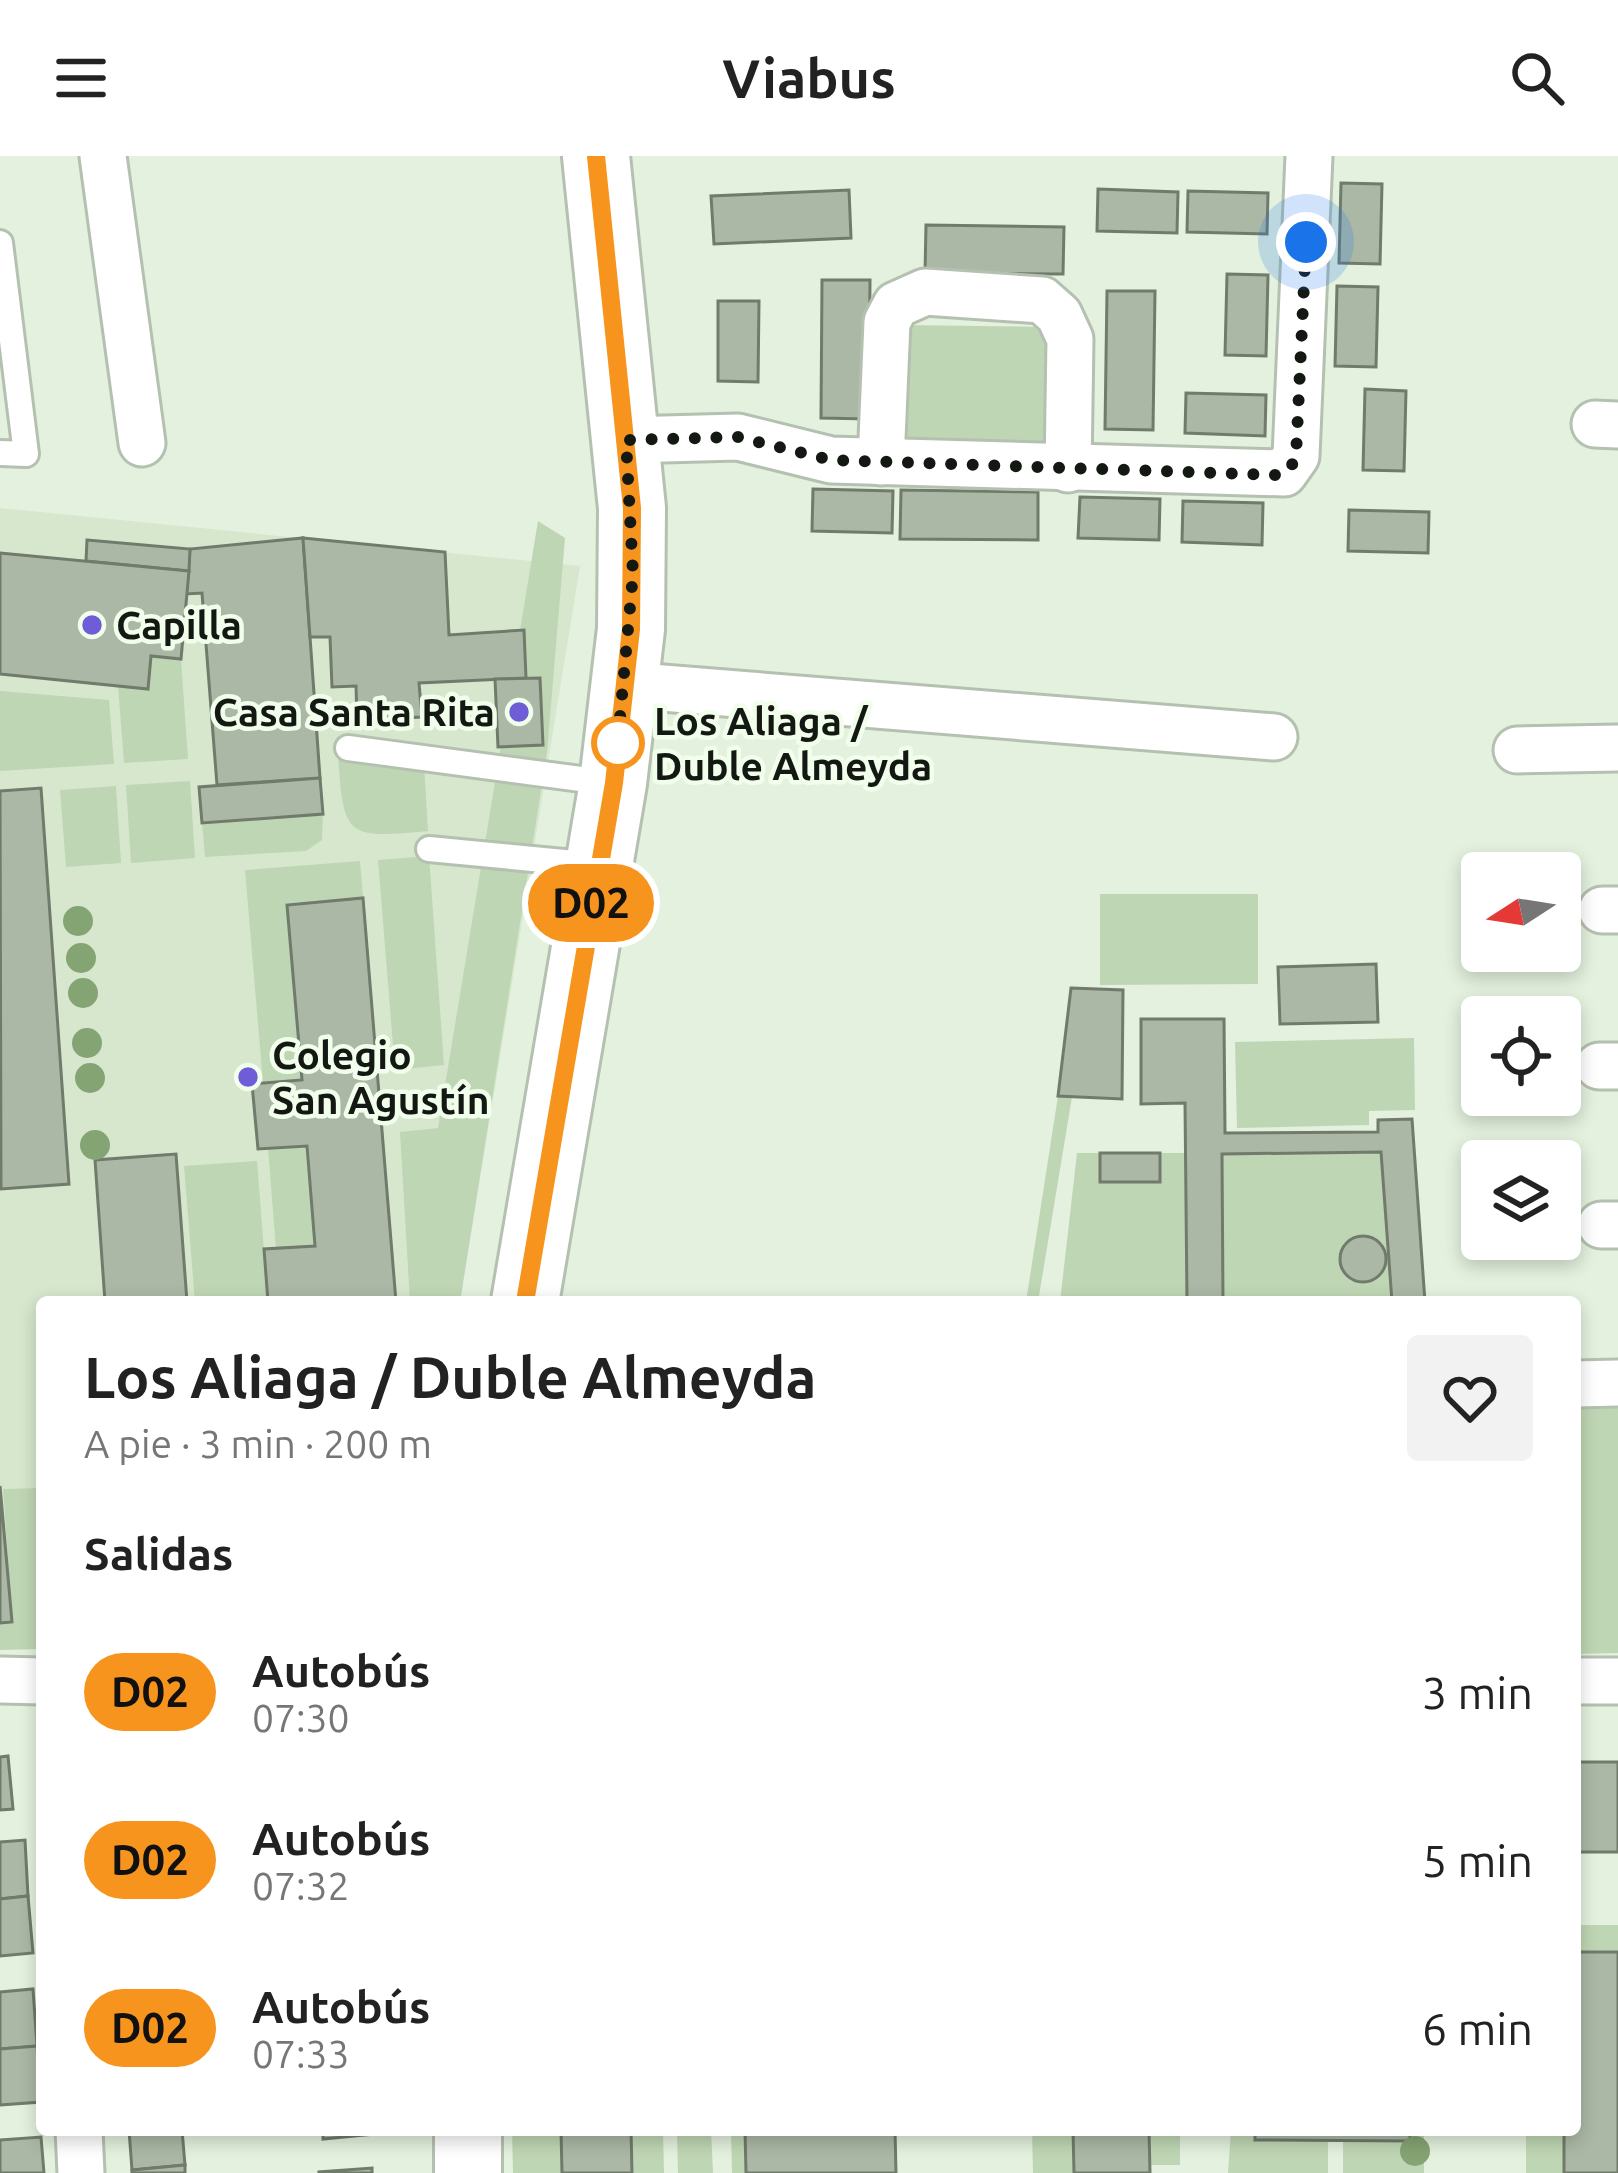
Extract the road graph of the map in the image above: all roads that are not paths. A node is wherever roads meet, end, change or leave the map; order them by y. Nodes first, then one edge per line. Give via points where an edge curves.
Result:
1 (103, 156) edge
2 (596, 156) edge
3 (1309, 156) edge
4 (0, 243) edge
5 (626, 440) junction
6 (142, 443) dead end
7 (0, 453) edge
8 (881, 462) junction
9 (1068, 469) junction
10 (625, 685) junction
11 (1274, 737) dead end
12 (348, 748) dead end
13 (1618, 748) edge
14 (1516, 750) dead end
15 (614, 783) junction
16 (429, 849) dead end
17 (597, 866) junction
18 (526, 1296) edge
19 (1618, 1383) edge
20 (1581, 1384) edge
21 (0, 1680) edge
22 (36, 1681) edge
23 (1581, 1681) edge
24 (1618, 1681) edge
25 (79, 2136) edge
26 (468, 2136) edge
27 (81, 2173) edge
28 (468, 2173) edge

1 - 6 street
2 - 5 main road
3 - 9 street via 1290,469
4 - 7 lane via 26,454
5 - 8 street via 738,437 831,460
5 - 10 main road via 633,574
8 - 9 street
8 - 9 street via 887,322 896,305 925,292 1042,300 1059,315 1070,340
10 - 11 street
10 - 15 main road
12 - 15 lane
13 - 14 street
15 - 17 main road
16 - 17 lane
17 - 18 main road
19 - 20 street
21 - 22 street
23 - 24 street
25 - 27 street
26 - 28 main road

